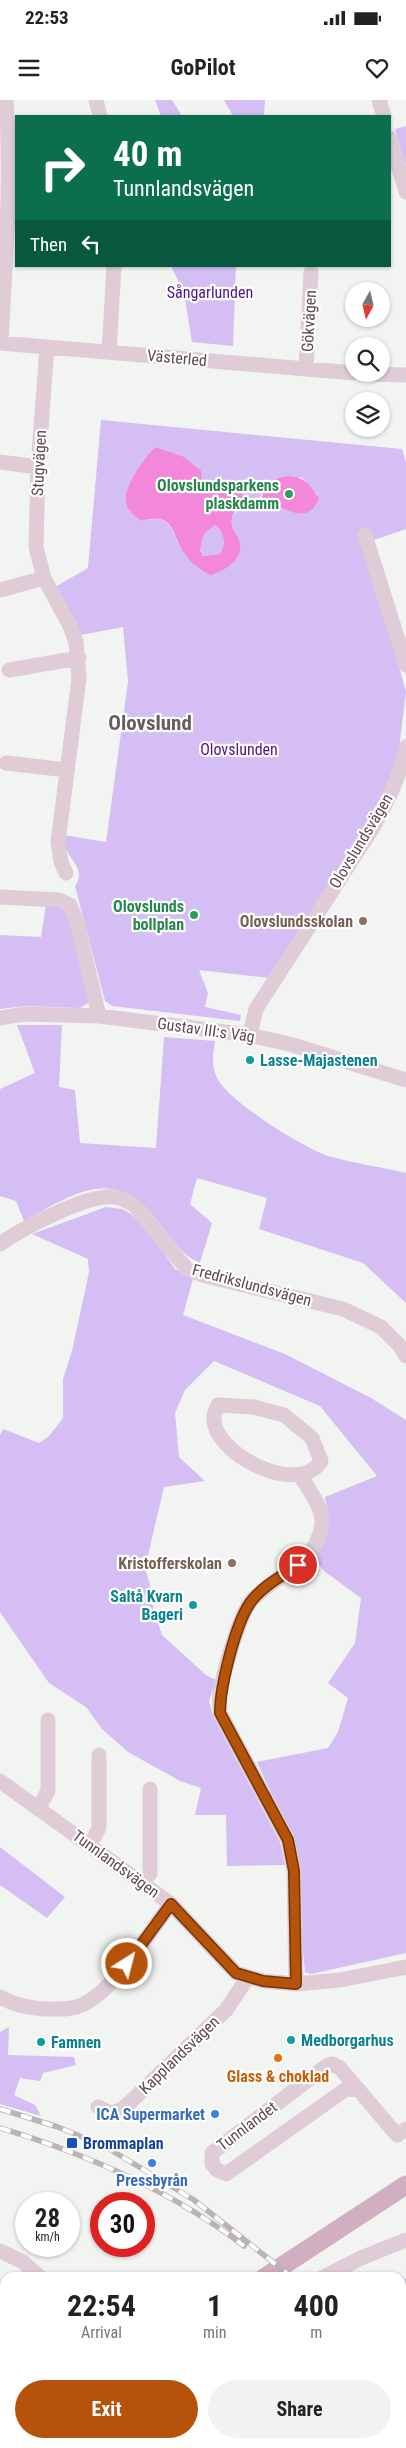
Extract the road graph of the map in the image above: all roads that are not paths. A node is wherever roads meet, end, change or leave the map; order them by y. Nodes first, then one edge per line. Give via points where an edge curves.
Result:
1 (6, 100) edge
2 (96, 100) edge
3 (379, 100) edge
4 (100, 115) edge
5 (384, 115) edge
6 (391, 141) edge
7 (406, 192) edge
8 (114, 267) edge
9 (311, 272) dead end
10 (1, 343) edge
11 (46, 348) junction
12 (109, 352) junction
13 (306, 369) junction
14 (345, 372) edge
15 (390, 375) edge
16 (406, 375) edge
17 (0, 462) edge
18 (38, 467) junction
19 (365, 535) dead end
20 (44, 578) junction
21 (0, 590) edge
22 (78, 658) junction
23 (406, 665) edge
24 (9, 670) dead end
25 (406, 747) edge
26 (6, 763) dead end
27 (66, 770) junction
28 (66, 874) dead end
29 (0, 896) edge
30 (99, 1016) junction
31 (0, 1018) edge
32 (250, 1035) junction
33 (406, 1080) edge
34 (0, 1244) edge
35 (406, 1356) edge
36 (300, 1475) junction
37 (48, 1720) dead end
38 (99, 1755) dead end
39 (0, 1781) edge
40 (150, 1789) dead end
41 (38, 1808) junction
42 (95, 1836) dead end
43 (150, 1874) dead end
44 (171, 1904) junction
45 (406, 1967) edge
46 (248, 1977) junction
47 (296, 1984) junction
48 (0, 1997) edge
49 (359, 2090) junction
50 (98, 2107) dead end
51 (406, 2129) edge
52 (406, 2185) edge
53 (406, 2199) edge
54 (406, 2240) edge
55 (6, 2253) edge
56 (23, 2272) edge
57 (34, 2272) edge
58 (273, 2272) edge
59 (293, 2272) edge
60 (334, 2272) edge

1 - 10 street via 10,149 9,209
2 - 4 street
3 - 5 street
6 - 7 street
8 - 12 street
9 - 13 street, Gökvägen
10 - 11 street, Västerled
11 - 12 street, Västerled
11 - 18 street, Stugvägen
12 - 13 street, Västerled
13 - 14 street, Västerled
15 - 16 street
17 - 18 street
18 - 20 street, Stugvägen via 36,547
19 - 23 street
20 - 21 street
20 - 22 street, Stugvägen via 70,626
22 - 24 street
22 - 27 street, Stugvägen via 79,678
25 - 32 street, Olovslundsvägen via 402,766 372,829 256,1009
26 - 27 street
27 - 28 street, Stugvägen via 58,842
29 - 30 street via 59,900 70,904
30 - 31 street, Gustav III:s Väg via 24,1014
30 - 32 street, Gustav III:s Väg
32 - 33 street, Gustav III:s Väg
34 - 35 street, Fredrikslundsvägen via 15,1233 78,1205 113,1197 126,1200 135,1206 186,1268 343,1309 381,1327
36 - 36 street via 267,1470 236,1454 216,1426 214,1416 218,1405 254,1407 284,1415 305,1432 312,1438 321,1461 316,1469
36 - 47 street via 318,1508 322,1522 319,1535 311,1551 298,1565 250,1601 242,1617 220,1695 220,1713 288,1840 294,1871
37 - 41 street via 48,1791
38 - 42 street, Tunnlandsvägen via 99,1828
39 - 41 street, Tunnlandsvägen
40 - 43 street, Tunnlandsvägen
41 - 44 street, Tunnlandsvägen
44 - 46 street, Tunnlandsvägen via 236,1973
44 - 48 street via 127,1964 99,1993 82,2005 61,2010 26,2008
45 - 47 street, Tunnlandsvägen via 340,1980
46 - 47 street, Tunnlandsvägen
46 - 50 street, Kapplandsvägen via 226,2010 123,2109 111,2113
49 - 49 street, Tunnlandet via 340,2068 332,2064 325,2067 212,2153 212,2164 226,2174 346,2089
49 - 51 street via 397,2135
52 - 58 main road
53 - 59 main road
54 - 60 street
55 - 56 street
55 - 57 street

